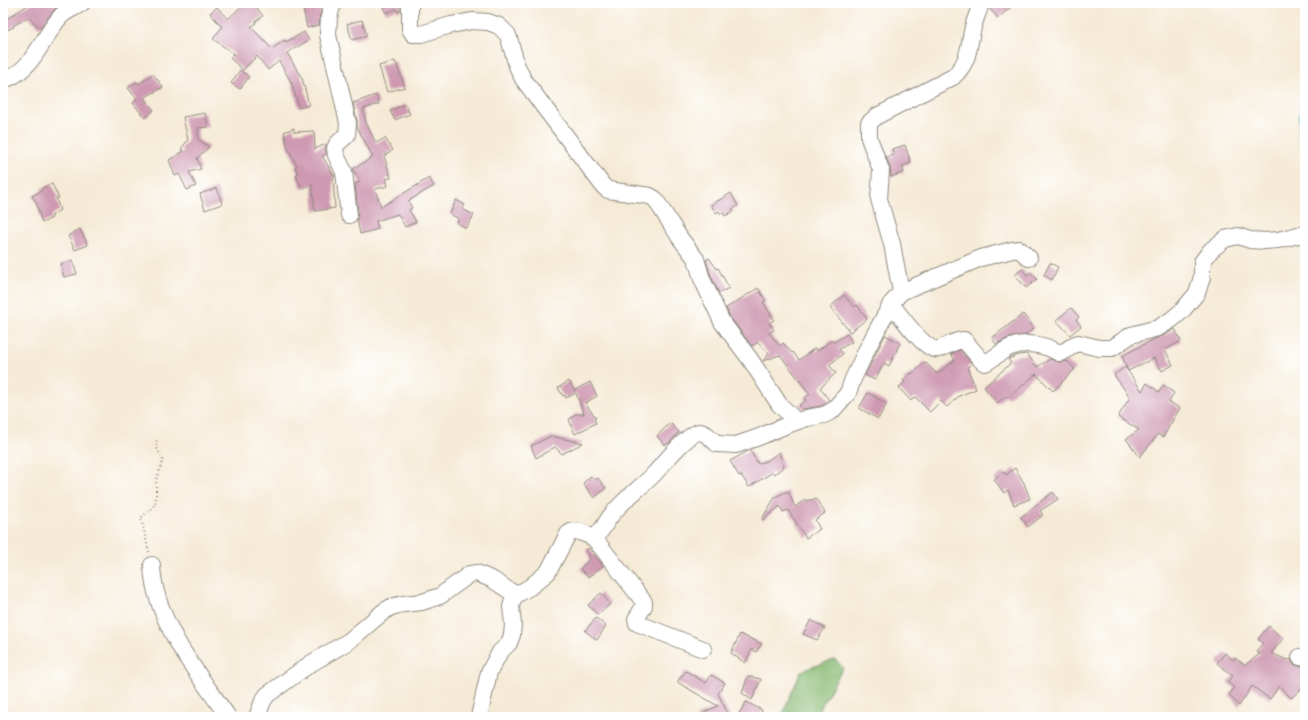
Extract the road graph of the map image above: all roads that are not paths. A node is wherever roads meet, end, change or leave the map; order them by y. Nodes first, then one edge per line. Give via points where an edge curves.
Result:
1 (82, 3) edge
2 (333, 3) edge
3 (410, 3) edge
4 (981, 3) edge
5 (3, 80) edge
6 (349, 215) dead end
7 (1305, 237) edge
8 (1030, 258) dead end
9 (896, 298) junction
10 (796, 421) junction
11 (594, 538) junction
12 (152, 565) road end
13 (516, 595) junction
14 (703, 649) dead end
15 (228, 717) edge
16 (257, 717) edge
17 (479, 717) edge

1 - 5 street via 61,16 32,60 20,71
2 - 6 street via 328,35 348,123 347,135 337,144 335,151 344,172
3 - 10 street via 410,29 413,34 472,21 488,22 505,31 523,78 604,187 608,190 650,196 655,199 696,259 702,279 722,322 779,404
4 - 9 street via 966,60 961,69 953,77 877,116 869,124 869,138 881,170 879,199 892,244
7 - 9 street via 1298,235 1265,241 1238,236 1225,239 1211,250 1202,262 1202,276 1197,293 1182,311 1158,328 1131,335 1112,348 1099,348 1078,342 1059,354 1053,349 1027,344 1012,346 985,363 964,340 958,340 937,350 933,349 921,340
8 - 9 street via 1019,249 981,258
9 - 10 street via 868,347 848,393 832,411
10 - 11 street via 736,445 717,444 705,434 695,433 613,513
11 - 13 street via 571,531 548,572
11 - 14 street via 644,602 636,619 638,623
12 - 15 street via 160,605 174,637 193,669
13 - 16 street via 477,573 462,578 440,596 392,607 349,640 310,664 268,695 263,700
13 - 17 street via 511,607 512,635 489,672

